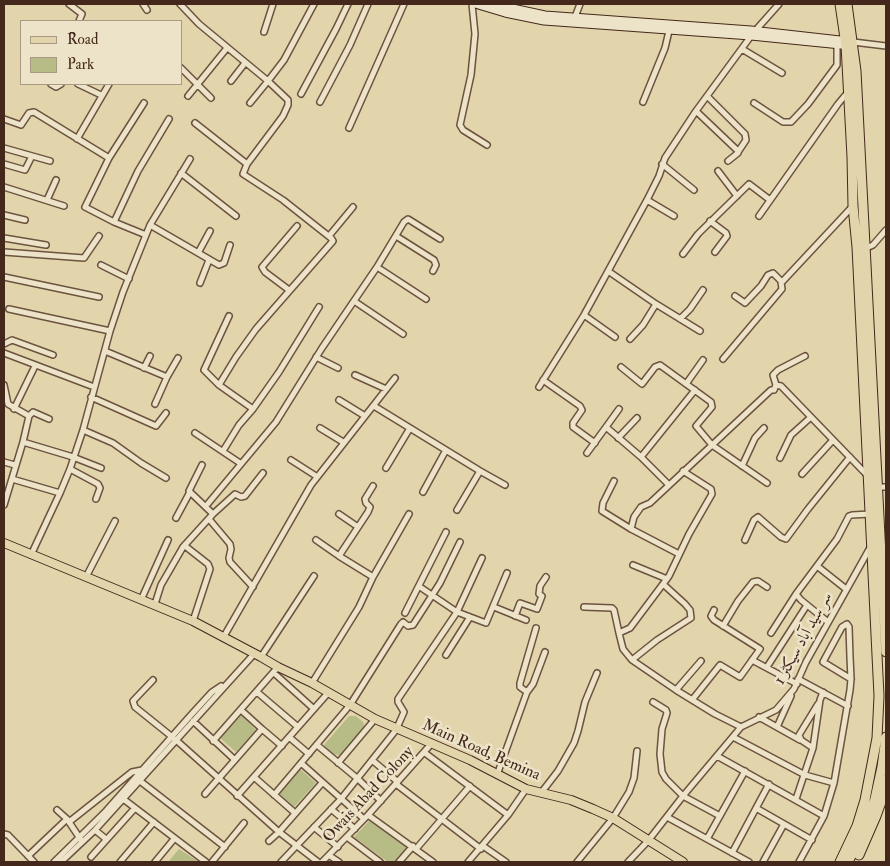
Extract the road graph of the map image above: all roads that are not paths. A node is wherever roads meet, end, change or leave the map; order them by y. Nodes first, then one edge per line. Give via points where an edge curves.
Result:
1 (69, 4) edge
2 (142, 4) edge
3 (180, 4) edge
4 (273, 4) edge
5 (314, 4) edge
6 (348, 4) edge
7 (368, 4) edge
8 (404, 4) edge
9 (473, 4) edge
10 (494, 4) edge
11 (580, 4) edge
12 (779, 4) edge
13 (840, 4) edge
14 (847, 4) edge
15 (517, 7) edge
16 (147, 10) dead end
17 (575, 17) junction
18 (79, 20) edge
19 (669, 30) junction
20 (264, 32) dead end
21 (753, 33) junction
22 (847, 44) junction
23 (886, 46) edge
24 (227, 48) junction
25 (742, 48) junction
26 (245, 63) junction
27 (182, 69) edge
28 (782, 73) dead end
29 (231, 81) dead end
30 (268, 81) junction
31 (197, 84) junction
32 (80, 85) edge
33 (108, 85) edge
34 (848, 91) junction
35 (301, 94) dead end
36 (101, 95) junction
37 (188, 96) dead end
38 (707, 96) junction
39 (211, 98) dead end
40 (144, 102) dead end
41 (320, 102) dead end
42 (643, 102) dead end
43 (250, 103) dead end
44 (754, 103) dead end
45 (696, 111) junction
46 (4, 119) edge
47 (169, 119) dead end
48 (194, 123) dead end
49 (349, 128) dead end
50 (77, 139) junction
51 (487, 145) dead end
52 (4, 148) edge
53 (738, 152) junction
54 (32, 156) junction
55 (108, 158) junction
56 (190, 159) dead end
57 (50, 161) dead end
58 (728, 161) dead end
59 (4, 164) edge
60 (248, 164) junction
61 (662, 164) junction
62 (718, 172) dead end
63 (181, 173) junction
64 (56, 180) dead end
65 (4, 187) edge
66 (694, 190) dead end
67 (737, 196) junction
68 (47, 200) junction
69 (647, 200) junction
70 (770, 200) junction
71 (64, 206) dead end
72 (853, 206) junction
73 (353, 207) dead end
74 (4, 215) edge
75 (236, 216) dead end
76 (674, 216) dead end
77 (759, 216) dead end
78 (25, 220) dead end
79 (710, 221) junction
80 (114, 222) junction
81 (150, 225) junction
82 (297, 226) dead end
83 (886, 230) edge
84 (210, 231) dead end
85 (146, 235) junction
86 (99, 236) dead end
87 (329, 236) junction
88 (396, 236) junction
89 (4, 238) edge
90 (440, 239) dead end
91 (230, 244) dead end
92 (46, 245) dead end
93 (864, 249) junction
94 (4, 252) edge
95 (715, 252) dead end
96 (198, 253) junction
97 (683, 254) dead end
98 (209, 260) junction
99 (101, 265) dead end
100 (377, 267) junction
101 (433, 271) dead end
102 (608, 272) junction
103 (4, 277) edge
104 (129, 279) junction
105 (782, 282) junction
106 (200, 284) dead end
107 (289, 290) junction
108 (703, 290) dead end
109 (99, 296) dead end
110 (735, 296) dead end
111 (426, 299) dead end
112 (354, 301) junction
113 (656, 304) junction
114 (319, 307) dead end
115 (9, 308) dead end
116 (584, 315) junction
117 (229, 316) dead end
118 (680, 319) junction
119 (110, 331) junction
120 (700, 331) dead end
121 (403, 334) dead end
122 (615, 337) dead end
123 (630, 339) dead end
124 (4, 344) edge
125 (105, 351) junction
126 (4, 353) edge
127 (54, 356) dead end
128 (150, 356) dead end
129 (805, 356) dead end
130 (316, 357) junction
131 (178, 358) dead end
132 (723, 359) dead end
133 (703, 360) dead end
134 (35, 366) junction
135 (621, 367) dead end
136 (144, 368) junction
137 (338, 368) dead end
138 (355, 375) dead end
139 (167, 376) junction
140 (395, 378) dead end
141 (543, 380) junction
142 (686, 384) junction
143 (4, 385) edge
144 (219, 385) junction
145 (776, 385) junction
146 (94, 387) junction
147 (539, 387) dead end
148 (386, 389) junction
149 (694, 390) junction
150 (91, 397) junction
151 (339, 400) dead end
152 (155, 404) dead end
153 (6, 406) edge
154 (374, 406) junction
155 (14, 409) junction
156 (253, 409) junction
157 (619, 409) dead end
158 (166, 413) dead end
159 (29, 416) junction
160 (365, 416) junction
161 (811, 417) junction
162 (636, 418) dead end
163 (49, 419) dead end
164 (606, 427) junction
165 (320, 428) dead end
166 (410, 428) junction
167 (764, 428) dead end
168 (83, 430) junction
169 (194, 433) dead end
170 (618, 438) junction
171 (833, 440) junction
172 (23, 442) junction
173 (343, 442) junction
174 (595, 443) junction
175 (712, 445) junction
176 (446, 450) junction
177 (223, 451) junction
178 (587, 453) dead end
179 (73, 457) junction
180 (641, 457) junction
181 (850, 457) junction
182 (780, 458) dead end
183 (291, 460) dead end
184 (4, 462) edge
185 (240, 463) junction
186 (15, 465) junction
187 (202, 465) dead end
188 (742, 466) junction
189 (101, 468) dead end
190 (386, 468) dead end
191 (70, 469) junction
192 (480, 471) junction
193 (683, 471) junction
194 (263, 473) dead end
195 (802, 474) dead end
196 (316, 476) junction
197 (868, 476) junction
198 (166, 478) dead end
199 (12, 479) junction
200 (614, 481) dead end
201 (767, 483) dead end
202 (668, 484) junction
203 (505, 485) dead end
204 (373, 486) dead end
205 (882, 487) edge
206 (190, 492) junction
207 (423, 492) dead end
208 (60, 493) junction
209 (96, 499) dead end
210 (4, 505) edge
211 (206, 506) junction
212 (458, 510) dead end
213 (213, 514) junction
214 (339, 514) dead end
215 (409, 514) dead end
216 (870, 514) junction
217 (176, 518) dead end
218 (209, 519) junction
219 (115, 521) dead end
220 (358, 527) junction
221 (631, 529) junction
222 (446, 532) dead end
223 (168, 540) dead end
224 (316, 540) dead end
225 (745, 540) dead end
226 (460, 542) dead end
227 (4, 543) edge
228 (185, 546) junction
229 (871, 546) junction
230 (679, 554) junction
231 (31, 555) junction
232 (339, 556) junction
233 (482, 558) dead end
234 (633, 565) dead end
235 (817, 566) junction
236 (507, 573) dead end
237 (314, 576) dead end
238 (86, 577) junction
239 (373, 577) junction
240 (546, 577) dead end
241 (667, 579) junction
242 (663, 584) junction
243 (767, 586) dead end
244 (253, 587) junction
245 (420, 587) junction
246 (846, 590) junction
247 (796, 594) junction
248 (432, 596) junction
249 (141, 600) junction
250 (155, 604) junction
251 (806, 605) junction
252 (494, 607) junction
253 (584, 607) dead end
254 (714, 610) dead end
255 (457, 612) junction
256 (405, 613) dead end
257 (515, 616) junction
258 (470, 617) junction
259 (526, 620) dead end
260 (192, 621) junction
261 (828, 622) junction
262 (723, 626) junction
263 (536, 628) dead end
264 (620, 633) junction
265 (771, 633) dead end
266 (223, 638) junction
267 (544, 652) dead end
268 (886, 652) edge
269 (257, 655) junction
270 (446, 655) dead end
271 (632, 660) junction
272 (752, 660) junction
273 (700, 661) dead end
274 (767, 667) junction
275 (276, 670) junction
276 (597, 673) dead end
277 (851, 679) junction
278 (153, 680) dead end
279 (228, 682) junction
280 (312, 683) junction
281 (796, 684) junction
282 (676, 690) junction
283 (257, 692) junction
284 (527, 692) junction
285 (823, 692) junction
286 (328, 693) junction
287 (692, 700) junction
288 (820, 700) junction
289 (653, 702) dead end
290 (879, 703) junction
291 (350, 704) junction
292 (848, 706) junction
293 (314, 709) junction
294 (241, 710) junction
295 (760, 717) junction
296 (375, 719) junction
297 (193, 721) junction
298 (298, 727) junction
299 (741, 727) junction
300 (777, 727) junction
301 (262, 729) junction
302 (396, 730) junction
303 (733, 736) junction
304 (170, 737) junction
305 (289, 737) junction
306 (886, 737) edge
307 (176, 740) junction
308 (801, 740) junction
309 (214, 741) junction
310 (432, 743) junction
311 (317, 745) junction
312 (282, 746) junction
313 (813, 748) junction
314 (637, 751) dead end
315 (425, 752) junction
316 (309, 754) junction
317 (717, 756) junction
318 (234, 760) junction
319 (372, 760) junction
320 (301, 763) junction
321 (338, 764) junction
322 (142, 770) junction
323 (745, 771) junction
324 (497, 775) junction
325 (805, 776) junction
326 (254, 777) junction
327 (218, 779) junction
328 (358, 779) junction
329 (886, 780) edge
330 (140, 781) junction
331 (322, 783) junction
332 (397, 783) junction
333 (834, 783) junction
334 (769, 784) junction
335 (470, 786) junction
336 (526, 789) junction
337 (541, 793) junction
338 (205, 794) dead end
339 (274, 794) junction
340 (238, 796) junction
341 (683, 796) junction
342 (121, 797) junction
343 (341, 799) junction
344 (796, 799) junction
345 (381, 801) junction
346 (135, 808) junction
347 (756, 808) junction
348 (331, 809) junction
349 (57, 810) dead end
350 (295, 813) junction
351 (508, 815) junction
352 (720, 816) junction
353 (824, 816) junction
354 (366, 817) junction
355 (667, 817) junction
356 (613, 818) junction
357 (443, 819) junction
358 (68, 821) junction
359 (154, 822) junction
360 (244, 822) dead end
361 (784, 824) junction
362 (314, 827) junction
363 (355, 829) junction
364 (95, 830) junction
365 (279, 832) junction
366 (4, 834) edge
367 (347, 837) junction
368 (106, 839) junction
369 (174, 839) junction
370 (708, 839) junction
371 (269, 840) dead end
372 (812, 840) junction
373 (81, 841) junction
374 (648, 841) junction
375 (296, 846) junction
376 (225, 847) junction
377 (338, 847) junction
378 (482, 847) junction
379 (415, 848) junction
380 (732, 853) junction
381 (28, 856) junction
382 (330, 856) junction
383 (91, 857) dead end
384 (34, 862) edge
385 (54, 862) edge
386 (61, 862) edge
387 (120, 862) edge
388 (155, 862) edge
389 (206, 862) edge
390 (212, 862) edge
391 (281, 862) edge
392 (318, 862) edge
393 (322, 862) edge
394 (339, 862) edge
395 (380, 862) edge
396 (398, 862) edge
397 (433, 862) edge
398 (468, 862) edge
399 (506, 862) edge
400 (577, 862) edge
401 (628, 862) edge
402 (681, 862) edge
403 (749, 862) edge
404 (763, 862) edge
405 (799, 862) edge
406 (835, 862) edge
407 (840, 862) edge
408 (848, 862) edge
409 (854, 862) edge

1 - 18 street via 82,14
2 - 16 street
3 - 24 street
4 - 20 street
5 - 30 street via 284,60
6 - 35 street
7 - 41 street
8 - 49 street
9 - 19 street via 537,20
9 - 51 street via 475,34 471,75 460,126
10 - 15 street
11 - 17 street
12 - 21 street
13 - 22 highway
14 - 22 highway
15 - 17 street via 545,15
17 - 21 street
19 - 21 street
19 - 42 street
21 - 22 street
21 - 25 street
22 - 23 street
22 - 34 highway
22 - 44 street via 837,65 791,122 783,122
22 - 93 highway
24 - 26 street
24 - 31 street
25 - 28 street
25 - 38 street
26 - 29 street
26 - 30 street
27 - 31 street
30 - 43 street
30 - 60 street via 288,100 288,105
31 - 37 street
31 - 39 street
32 - 36 street
33 - 36 street
34 - 70 street
34 - 72 highway
36 - 50 street
38 - 45 street
38 - 53 street via 745,134 746,140
40 - 55 street
45 - 53 street
45 - 61 street
46 - 50 street via 21,125 34,112
47 - 80 street via 138,171
48 - 60 street
50 - 55 street
52 - 54 street
53 - 58 street
54 - 57 street
54 - 59 street via 25,170
55 - 80 street via 84,207
56 - 63 street
60 - 87 street via 243,174
61 - 66 street
61 - 69 street
62 - 67 street
63 - 75 street
63 - 81 street
64 - 68 street
65 - 68 street
67 - 70 street via 749,184
67 - 79 street
68 - 71 street
69 - 76 street
69 - 102 street
70 - 77 street
72 - 105 street
72 - 197 highway
73 - 87 street
74 - 78 street
79 - 95 street via 727,236
79 - 97 street
80 - 85 street
81 - 85 street
81 - 96 street
82 - 107 street via 262,267
83 - 93 street via 873,245
84 - 96 street
85 - 104 street
86 - 94 street via 84,258
87 - 107 street via 332,243
88 - 90 street via 408,219
88 - 100 street
88 - 101 street via 434,260
89 - 92 street
91 - 98 street via 223,265
93 - 205 highway
96 - 98 street
98 - 106 street
99 - 104 street
100 - 111 street
100 - 112 street
102 - 113 street
102 - 116 street
103 - 109 street
104 - 119 street
105 - 110 street via 772,273 745,303
105 - 132 street via 782,289
107 - 144 street via 256,329
108 - 118 street
112 - 121 street
112 - 130 street
113 - 118 street
113 - 123 street
114 - 156 street
115 - 119 street
116 - 122 street
116 - 141 street
117 - 144 street via 204,367
118 - 120 street
119 - 125 street
124 - 127 street via 12,340
125 - 136 street
125 - 146 street
126 - 134 street
128 - 136 street
129 - 145 street via 778,370 773,375
130 - 137 street
130 - 185 street via 276,422
131 - 139 street
133 - 142 street
134 - 146 street
134 - 155 street
135 - 142 street via 640,384 660,365
136 - 139 street
138 - 148 street
139 - 152 street
140 - 148 street
141 - 147 street
141 - 174 street via 582,408 573,427
142 - 149 street
143 - 153 street
144 - 156 street
145 - 161 street via 782,386
145 - 175 street
146 - 150 street
148 - 154 street
149 - 175 street via 712,405 696,426
149 - 180 street
150 - 158 street via 156,426
150 - 168 street
151 - 160 street
153 - 155 street
154 - 160 street
154 - 166 street
155 - 159 street
156 - 177 street
157 - 164 street
159 - 163 street via 33,412
159 - 172 street
160 - 173 street
161 - 171 street
161 - 182 street via 791,435
162 - 170 street
164 - 170 street
164 - 174 street
165 - 173 street
166 - 176 street
166 - 190 street
167 - 188 street
168 - 179 street
168 - 198 street via 113,443
169 - 177 street
170 - 180 street
171 - 181 street
171 - 195 street
172 - 179 street
172 - 186 street
173 - 196 street
174 - 178 street
175 - 188 street
175 - 193 street
176 - 192 street
176 - 207 street
177 - 185 street
179 - 189 street
179 - 191 street
180 - 202 street
181 - 197 street
181 - 225 street via 786,539 758,517
183 - 196 street
184 - 186 street
185 - 211 street
186 - 199 street
187 - 206 street
188 - 201 street
191 - 208 street
191 - 209 street via 98,484 100,488
192 - 203 street
192 - 212 street
193 - 202 street
193 - 230 street via 712,492
194 - 213 street via 244,498 235,494
196 - 244 street
197 - 216 highway
199 - 208 street
199 - 210 street
200 - 221 street via 602,512
202 - 221 street via 638,511
204 - 220 street via 365,499 370,509
205 - 268 highway
206 - 211 street
206 - 217 street
208 - 231 street
211 - 213 street
213 - 218 street
214 - 220 street
215 - 239 street
216 - 229 highway
216 - 235 street via 849,516
218 - 228 street
218 - 244 street via 230,544 230,562
219 - 238 street
220 - 232 street
221 - 230 street
222 - 245 street
223 - 249 street
224 - 232 street
226 - 248 street
227 - 231 main road, Main Road, Bemina
228 - 250 street via 167,574
228 - 260 street via 210,569
229 - 246 street, سر سید آباد سیکٹر 1
229 - 290 highway
230 - 241 street
231 - 238 main road, Main Road, Bemina
232 - 239 street
233 - 255 street
234 - 241 street
235 - 246 street
235 - 247 street
236 - 252 street
237 - 269 street
238 - 249 main road, Main Road, Bemina
239 - 280 street via 359,607
240 - 257 street via 540,586 539,594 542,596 537,609 520,603
241 - 242 street
242 - 264 street via 630,628
242 - 271 street via 690,610 690,618
243 - 262 street via 753,582
244 - 266 street
245 - 248 street
245 - 256 street
246 - 261 street, سر سید آباد سیکٹر 1
247 - 251 street
247 - 265 street
248 - 255 street
248 - 291 street via 412,625 401,624
249 - 250 main road, Main Road, Bemina
250 - 260 main road, Main Road, Bemina
251 - 261 street
251 - 274 street
252 - 257 street
252 - 258 street via 486,623
253 - 264 street via 612,608
254 - 262 street via 711,616
255 - 258 street
255 - 302 street via 398,699 404,712
257 - 259 street
258 - 270 street
260 - 266 main road, Main Road, Bemina
261 - 281 street, سر سید آباد سیکٹر 1
262 - 272 street via 760,649
263 - 284 street via 520,683
264 - 271 street via 623,649
266 - 269 main road, Main Road, Bemina
267 - 284 street
269 - 275 main road, Main Road, Bemina
269 - 279 street
271 - 282 street
272 - 274 street
272 - 287 street via 740,678 720,665
273 - 282 street
274 - 281 street
275 - 280 main road, Main Road, Bemina
275 - 283 street
275 - 293 street
276 - 337 street via 574,742
277 - 277 street via 823,662 845,624 849,627
277 - 292 street
278 - 304 street via 132,703
279 - 297 street
279 - 304 street via 212,692
280 - 286 main road, Main Road, Bemina
281 - 285 street
281 - 295 street, سر سید آباد سیکٹر 1 via 776,710
281 - 300 street
282 - 287 street
283 - 294 street
283 - 298 street
284 - 324 street
285 - 288 street
285 - 292 street
286 - 291 main road, Main Road, Bemina
286 - 293 street
287 - 299 street
288 - 308 street via 799,735
288 - 313 street
289 - 341 street via 667,713 662,729 662,772
290 - 406 highway via 866,787 855,821
290 - 407 highway via 875,752 866,800
291 - 296 main road, Main Road, Bemina
291 - 311 street
292 - 333 street
293 - 298 street
294 - 301 street
294 - 309 street
295 - 299 street, سر سید آباد سیکٹر 1
295 - 300 street
296 - 302 main road, Main Road, Bemina
296 - 321 street
297 - 307 street
297 - 309 street
298 - 305 street
299 - 303 street, سر سید آباد سیکٹر 1
300 - 308 street
301 - 312 street
301 - 318 street
302 - 310 main road, Main Road, Bemina
302 - 319 street
303 - 317 street, سر سید آباد سیکٹر 1
303 - 325 street
304 - 307 street
304 - 322 street
305 - 312 street
305 - 316 street
306 - 408 highway via 875,799
307 - 327 street
307 - 330 street
308 - 313 street
309 - 318 street
310 - 315 street, Owais Abad Colony
310 - 324 main road, Main Road, Bemina
311 - 316 street
311 - 321 street
312 - 326 street
313 - 325 street
314 - 356 street via 632,785
315 - 332 street, Owais Abad Colony
315 - 335 street
316 - 320 street
317 - 323 street
317 - 341 street, سر سید آباد سیکٹر 1
318 - 327 street
319 - 328 street
319 - 332 street
320 - 331 street
320 - 339 street
321 - 328 street
322 - 342 street
322 - 358 street via 132,772
323 - 334 street
323 - 352 street
324 - 336 main road, Main Road, Bemina
325 - 333 street
325 - 344 street
326 - 339 street
326 - 340 street
327 - 338 street
327 - 340 street
328 - 343 street
328 - 345 street
329 - 409 highway via 876,816
330 - 342 street
330 - 376 street
331 - 343 street
331 - 350 street
332 - 345 street, Owais Abad Colony
332 - 357 street
333 - 353 street
334 - 344 street
334 - 347 street
335 - 351 street
335 - 357 street
336 - 337 main road, Main Road, Bemina
336 - 351 street
337 - 356 main road, Main Road, Bemina
339 - 350 street
340 - 365 street
341 - 352 street
341 - 355 street, سر سید آباد سیکٹر 1
342 - 346 street
342 - 364 street
342 - 373 street
343 - 348 street
343 - 354 street
344 - 353 street
345 - 354 street, Owais Abad Colony
346 - 359 street
346 - 368 street
347 - 361 street
347 - 380 street
348 - 362 street
348 - 363 street
349 - 358 street
350 - 365 street
351 - 378 street
352 - 370 street
353 - 372 street
354 - 363 street, Owais Abad Colony
354 - 379 street
355 - 370 street
355 - 374 street, سر سید آباد سیکٹر 1
356 - 374 main road, Main Road, Bemina
356 - 400 street
357 - 378 street
357 - 379 street
358 - 373 street
358 - 381 street
359 - 369 street
359 - 387 street
360 - 376 street
361 - 372 street
361 - 404 street
362 - 375 street
362 - 377 street
363 - 367 street, Owais Abad Colony
364 - 368 street
364 - 373 street
365 - 371 street
365 - 375 street
366 - 381 street
367 - 377 street, Owais Abad Colony
367 - 395 street
368 - 383 street
369 - 388 street
369 - 389 street
370 - 380 street
372 - 405 street
373 - 385 street
373 - 386 street
374 - 401 street, سر سید آباد سیکٹر 1
374 - 402 main road, Main Road, Bemina
375 - 391 street
375 - 392 street
376 - 390 street
377 - 382 street, Owais Abad Colony
378 - 398 street
378 - 399 street
379 - 396 street
379 - 397 street
380 - 403 street
381 - 384 street
382 - 393 street, Owais Abad Colony
382 - 394 street

